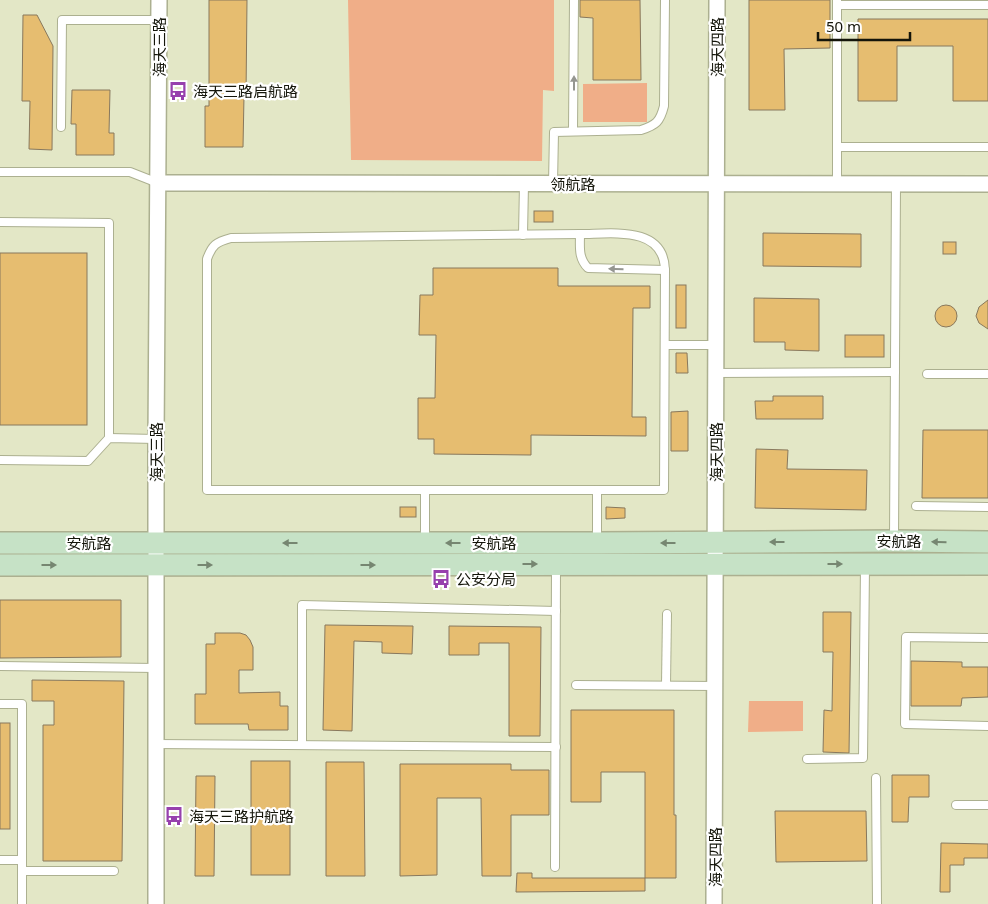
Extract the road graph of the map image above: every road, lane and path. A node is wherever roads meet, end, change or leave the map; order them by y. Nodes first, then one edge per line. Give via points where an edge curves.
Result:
1 (159, 0) edge
2 (574, 0) edge
3 (665, 0) edge
4 (717, 0) edge
5 (837, 3) edge
6 (988, 5) edge
7 (159, 20) junction
8 (61, 127) dead end
9 (573, 131) junction
10 (988, 146) edge
11 (838, 147) junction
12 (0, 172) edge
13 (158, 183) junction
14 (524, 184) junction
15 (553, 184) junction
16 (717, 184) junction
17 (837, 184) junction
18 (896, 184) junction
19 (988, 184) edge
20 (0, 222) edge
21 (580, 234) junction
22 (523, 235) junction
23 (665, 270) junction
24 (665, 345) junction
25 (716, 345) junction
26 (895, 372) junction
27 (716, 373) junction
28 (927, 374) dead end
29 (988, 374) edge
30 (109, 438) junction
31 (156, 439) junction
32 (0, 460) edge
33 (425, 490) junction
34 (597, 490) junction
35 (916, 506) dead end
36 (988, 507) edge
37 (894, 541) junction
38 (716, 542) junction
39 (988, 542) edge
40 (0, 543) edge
41 (156, 543) junction
42 (425, 543) junction
43 (597, 543) junction
44 (556, 564) junction
45 (716, 564) junction
46 (865, 564) junction
47 (988, 564) edge
48 (157, 565) junction
49 (0, 566) edge
50 (556, 611) junction
51 (667, 614) dead end
52 (988, 638) edge
53 (0, 666) edge
54 (156, 668) junction
55 (576, 685) dead end
56 (666, 685) junction
57 (716, 686) junction
58 (0, 704) edge
59 (988, 726) edge
60 (156, 744) junction
61 (302, 745) junction
62 (556, 747) junction
63 (807, 759) dead end
64 (876, 778) dead end
65 (956, 805) dead end
66 (988, 805) edge
67 (0, 860) edge
68 (22, 860) junction
69 (555, 867) dead end
70 (22, 871) junction
71 (114, 871) dead end
72 (22, 904) edge
73 (156, 904) edge
74 (714, 904) edge
75 (876, 904) edge

1 - 7 street, 海天三路
9 -> 2 lane
3 - 9 lane via 664,106 661,119 652,127 641,130
4 - 16 street, 海天四路
5 - 6 lane
5 - 11 lane
7 - 8 lane via 62,20
7 - 13 street, 海天三路
9 - 15 lane via 554,132
10 - 11 lane
11 - 17 lane
12 - 13 lane via 130,172
13 - 14 street, 领航路
13 - 31 street, 海天三路
14 - 15 street, 领航路
14 - 22 lane
15 - 16 street, 领航路
16 - 17 street, 领航路
16 - 25 street, 海天四路
17 - 18 street, 领航路
18 - 19 street, 领航路
18 - 26 lane
20 - 30 lane via 109,223
21 - 22 lane
21 - 23 lane via 640,236 653,242 661,251
23 -> 21 lane via 588,268 580,256
22 - 33 lane via 230,238 211,248 207,259 207,490
23 - 24 lane
24 - 25 lane
24 - 34 lane via 664,490
25 - 27 street, 海天四路
26 - 27 lane
26 - 37 lane
27 - 38 street, 海天四路
28 - 29 lane
30 - 31 lane
30 - 32 lane via 88,461
31 - 41 street, 海天三路
33 - 34 lane
33 - 42 lane
34 - 43 lane
35 - 36 lane
37 -> 38 street, 安航路
39 -> 37 street, 安航路
38 -> 43 street, 安航路
38 - 45 street, 海天四路
40 - 41 street, 安航路
42 -> 41 street, 安航路
41 - 48 street, 海天三路
43 -> 42 street, 安航路
44 - 45 street, 安航路
48 -> 44 street, 安航路
44 - 50 lane
45 -> 46 street, 安航路
45 - 57 street, 海天四路
46 - 47 street, 安航路
46 - 63 lane via 863,758
49 -> 48 street, 安航路
48 - 54 street, 海天三路
50 - 61 lane via 302,605
50 - 62 lane
51 - 56 lane
52 - 59 lane via 906,637 905,724
53 - 54 lane
54 - 60 street, 海天三路
55 - 56 lane
56 - 57 lane
57 - 74 street, 海天四路
58 - 68 lane via 22,704
60 - 61 lane
60 - 73 street, 海天三路
61 - 62 lane
62 - 69 lane
64 - 75 lane
65 - 66 lane
67 - 68 lane
68 - 70 lane
70 - 71 lane
70 - 72 lane

